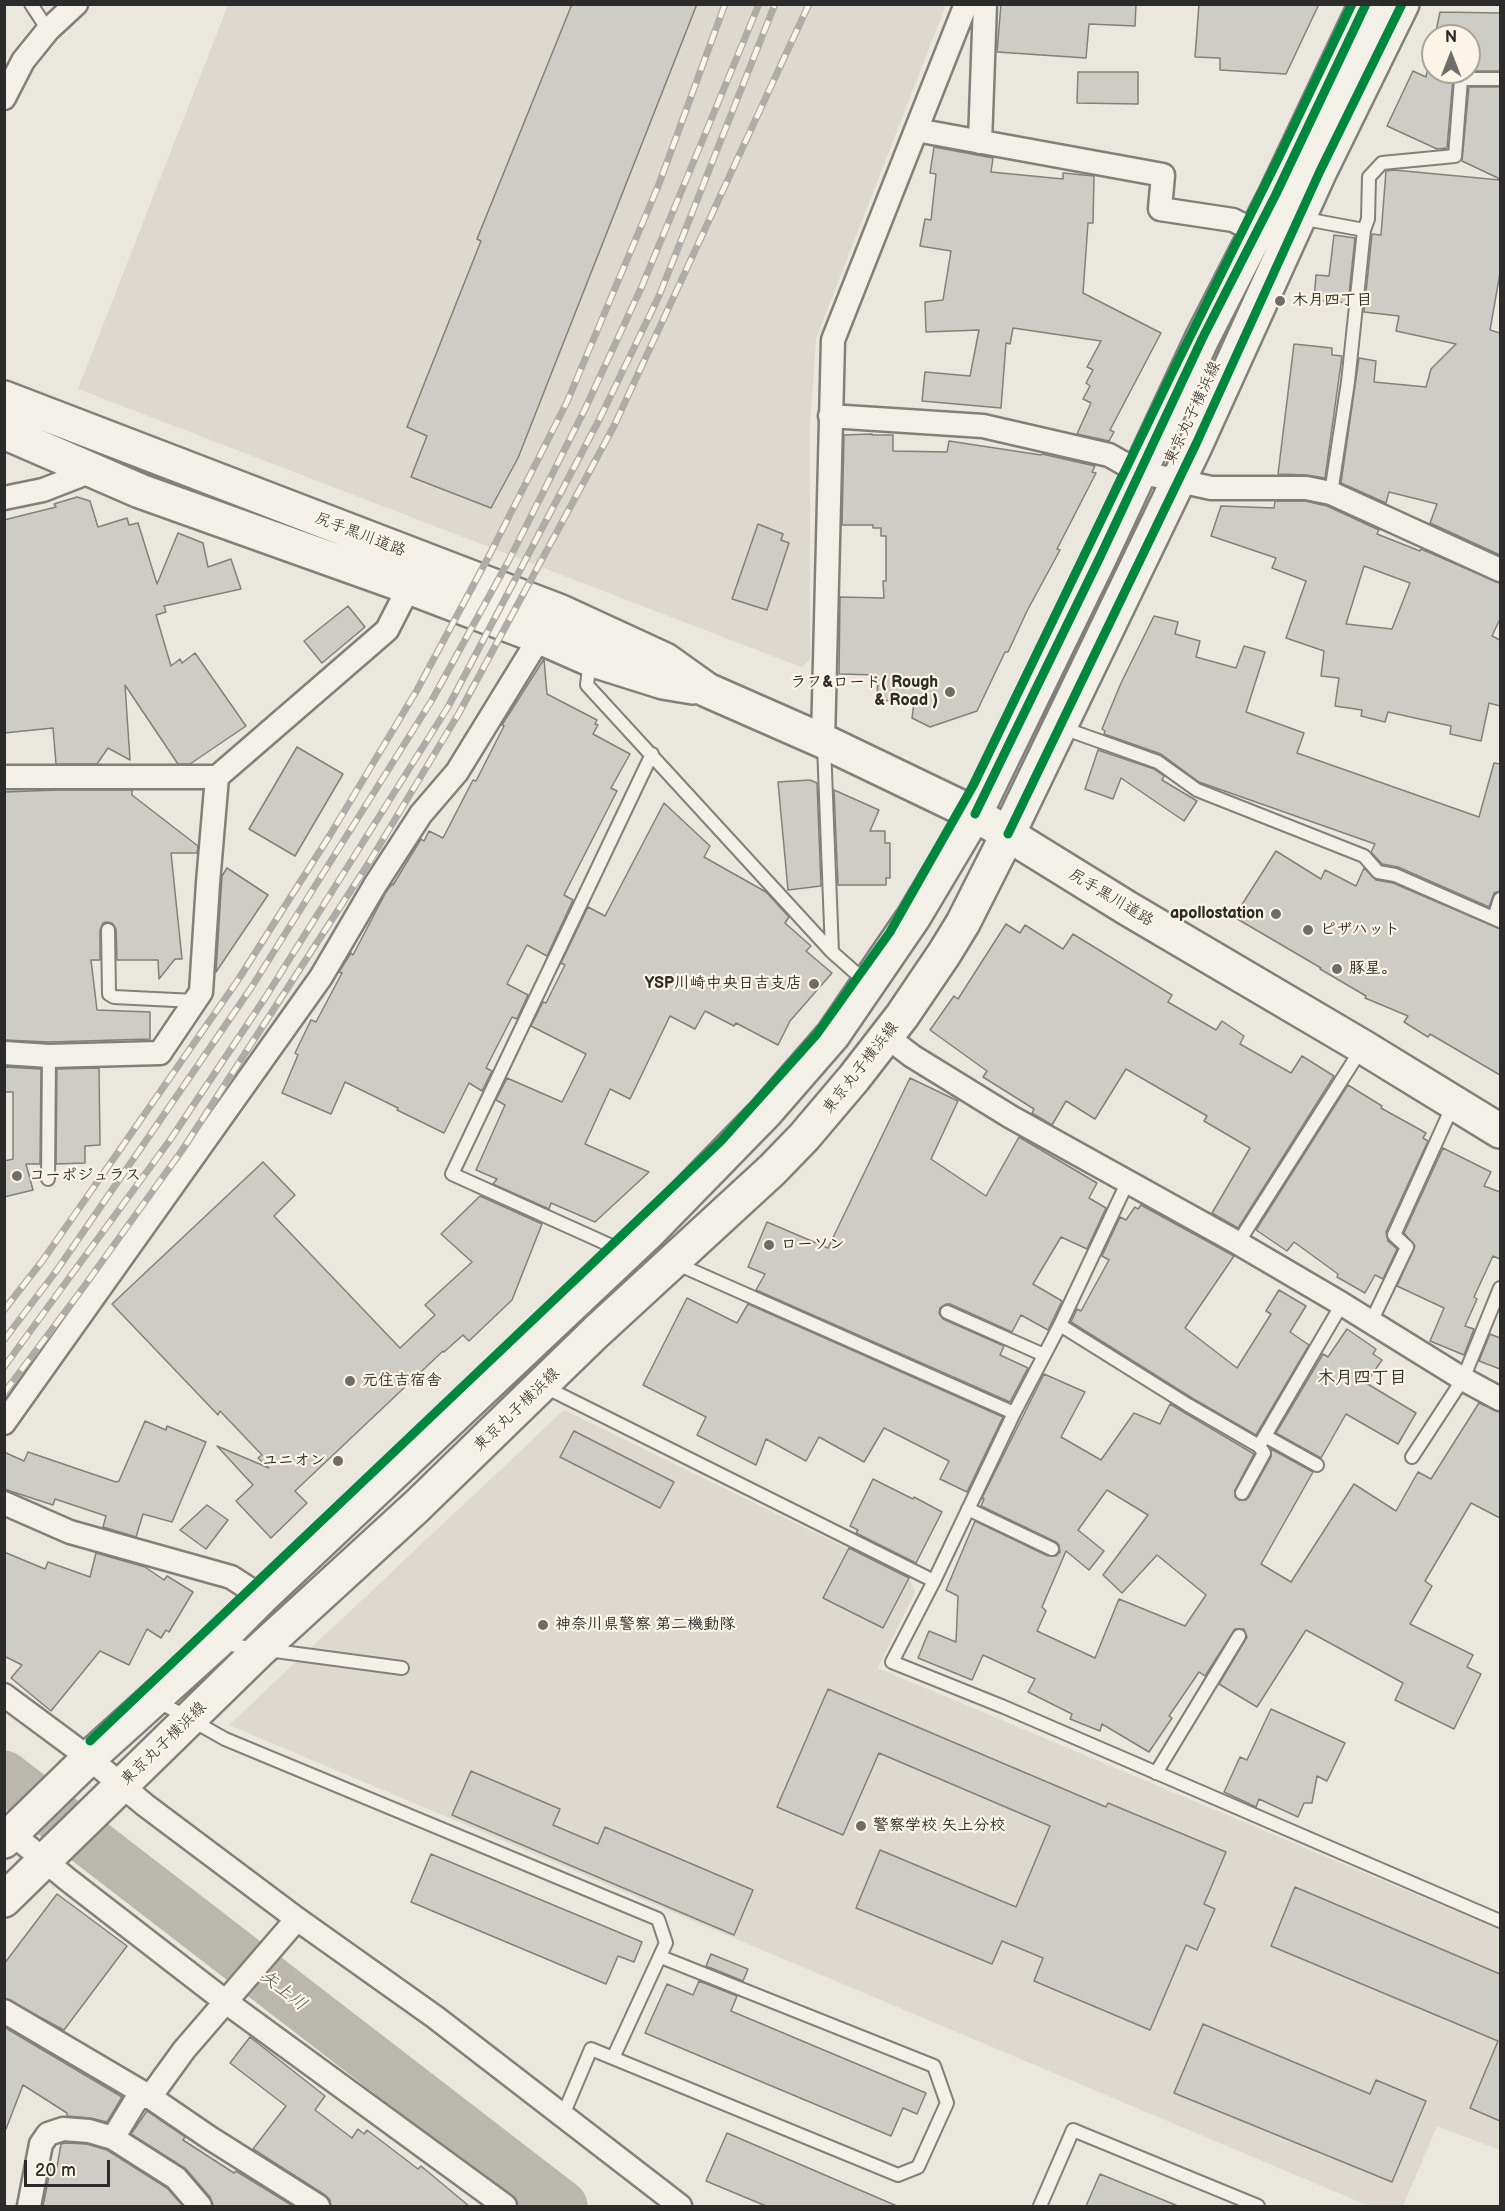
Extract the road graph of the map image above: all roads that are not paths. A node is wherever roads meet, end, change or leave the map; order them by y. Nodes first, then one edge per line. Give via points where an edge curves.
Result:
1 (31, 4) edge
2 (76, 4) edge
3 (966, 4) edge
4 (985, 4) edge
5 (1366, 4) edge
6 (1402, 4) edge
7 (48, 30) junction
8 (1500, 79) edge
9 (4, 98) edge
10 (916, 130) junction
11 (980, 141) junction
12 (1299, 217) junction
13 (1364, 230) junction
14 (1257, 232) junction
15 (4, 398) edge
16 (830, 416) junction
17 (4, 432) edge
18 (92, 471) junction
19 (1139, 472) junction
20 (1177, 481) junction
21 (1331, 493) junction
22 (4, 498) edge
23 (1500, 570) edge
24 (409, 587) junction
25 (540, 637) junction
26 (590, 659) junction
27 (707, 690) junction
28 (1060, 727) junction
29 (824, 741) junction
30 (652, 754) junction
31 (4, 777) edge
32 (217, 777) junction
33 (975, 814) junction
34 (1008, 834) junction
35 (1500, 900) edge
36 (1497, 919) edge
37 (108, 930) dead end
38 (832, 952) junction
39 (869, 984) junction
40 (195, 1001) junction
41 (886, 1036) junction
42 (1363, 1047) junction
43 (4, 1053) edge
44 (49, 1056) junction
45 (1454, 1102) junction
46 (1500, 1131) edge
47 (48, 1179) dead end
48 (1128, 1180) junction
49 (1238, 1244) junction
50 (627, 1253) junction
51 (672, 1262) junction
52 (1500, 1287) edge
53 (1342, 1304) junction
54 (947, 1312) dead end
55 (1371, 1322) junction
56 (1060, 1325) junction
57 (1044, 1355) junction
58 (1463, 1379) junction
59 (542, 1386) junction
60 (1500, 1398) edge
61 (1014, 1413) junction
62 (4, 1423) edge
63 (1262, 1441) junction
64 (1412, 1457) dead end
65 (1317, 1465) dead end
66 (1242, 1493) dead end
67 (4, 1503) edge
68 (969, 1509) junction
69 (1052, 1549) dead end
70 (934, 1581) junction
71 (262, 1597) junction
72 (1239, 1636) dead end
73 (216, 1642) junction
74 (261, 1649) junction
75 (402, 1668) dead end
76 (4, 1695) edge
77 (154, 1699) junction
78 (191, 1720) junction
79 (84, 1762) junction
80 (1156, 1773) junction
81 (121, 1786) junction
82 (9, 1833) edge
83 (46, 1860) junction
84 (4, 1900) edge
85 (297, 1919) junction
86 (1500, 1921) edge
87 (661, 1957) junction
88 (226, 2002) junction
89 (4, 2012) edge
90 (613, 2058) junction
91 (150, 2097) junction
92 (563, 2115) junction
93 (113, 2138) junction
94 (481, 2200) edge
95 (29, 2206) edge
96 (200, 2206) edge
97 (318, 2206) edge
98 (505, 2206) edge
99 (680, 2206) edge
100 (1040, 2206) edge
101 (1258, 2206) edge

1 - 7 lane
2 - 7 street
3 - 10 street
4 - 11 street
5 - 14 main road, 東京丸子横浜線
6 - 12 main road, 東京丸子横浜線
7 - 9 street via 23,61
8 - 13 lane via 1461,79 1455,156 1382,163 1369,177
10 - 11 street
10 - 16 street via 834,340
11 - 14 street via 1163,175 1160,209 1233,220
12 - 13 lane
12 - 20 main road, 東京丸子横浜線
13 - 21 lane via 1348,382
14 - 19 main road, 東京丸子横浜線
15 - 27 main road, 尻手黒川道路 via 561,612 665,660
16 - 19 street via 983,426 1109,455
16 - 29 street
17 - 18 main road, 尻手黒川道路
18 - 22 street via 43,490
18 - 24 main road, 尻手黒川道路
19 - 20 street
19 - 33 main road, 東京丸子横浜線
20 - 21 street via 1211,489 1306,489
20 - 28 main road, 東京丸子横浜線
21 - 23 street
24 - 25 main road, 尻手黒川道路
24 - 32 street via 387,630
25 - 26 main road, 尻手黒川道路
25 - 62 street via 457,772 421,814 375,885 321,977
26 - 27 main road, 尻手黒川道路 via 663,682
26 - 30 lane via 588,685
27 - 29 main road, 尻手黒川道路
28 - 34 main road, 東京丸子横浜線
28 - 36 lane via 1158,762 1197,790 1364,856 1378,872 1395,875
29 - 33 main road, 尻手黒川道路
29 - 38 lane
30 - 38 lane
30 - 50 lane via 452,1174
31 - 32 street
32 - 40 street via 201,992
33 - 34 main road, 尻手黒川道路
33 - 39 main road, 東京丸子横浜線
34 - 41 main road, 東京丸子横浜線 via 963,923
34 - 42 main road, 尻手黒川道路
35 - 36 lane
37 - 40 lane via 109,994
38 - 39 lane
39 - 50 main road, 東京丸子横浜線 via 834,1035 787,1089
40 - 44 street via 160,1053
41 - 48 street via 1011,1117
41 - 51 main road, 東京丸子横浜線 via 804,1137
42 - 45 main road, 尻手黒川道路
42 - 49 lane
43 - 44 street
44 - 47 lane
45 - 46 main road, 尻手黒川道路
45 - 55 lane via 1394,1235 1407,1247
48 - 49 street
48 - 56 lane
49 - 53 street
50 - 71 main road, 東京丸子横浜線
51 - 59 main road, 東京丸子横浜線
51 - 61 lane
52 - 58 lane
53 - 55 street
53 - 63 lane
54 - 57 lane
55 - 58 street
56 - 57 lane
56 - 63 lane via 1188,1405
57 - 61 lane
58 - 60 street
58 - 64 lane
59 - 70 lane
59 - 74 main road, 東京丸子横浜線
61 - 68 lane
63 - 65 lane
63 - 66 lane via 1264,1453
67 - 71 street via 70,1532 231,1577
68 - 69 lane
68 - 70 lane
70 - 80 lane via 892,1662
71 - 73 main road, 東京丸子横浜線
72 - 80 lane
73 - 74 lane
73 - 77 main road, 東京丸子横浜線
74 - 75 lane
74 - 78 main road, 東京丸子横浜線
76 - 79 street
77 - 78 lane
77 - 79 main road, 東京丸子横浜線
78 - 81 main road, 東京丸子横浜線
78 - 87 lane via 225,1739 658,1919 666,1943
79 - 81 street
79 - 82 main road, 東京丸子横浜線
80 - 86 lane
81 - 83 main road, 東京丸子横浜線
81 - 85 street
82 - 83 street
83 - 84 main road, 東京丸子横浜線
83 - 88 street
85 - 88 street
85 - 92 street
87 - 90 lane
87 - 90 lane via 934,2066 947,2103 918,2168 898,2175
88 - 91 street
88 - 94 street
89 - 91 street
90 - 92 lane via 591,2049
91 - 93 street via 138,2097
91 - 97 street
92 - 99 street
93 - 95 street via 63,2129 48,2134 41,2144
93 - 96 street via 176,2178
94 - 98 street
100 - 101 lane via 1072,2130

